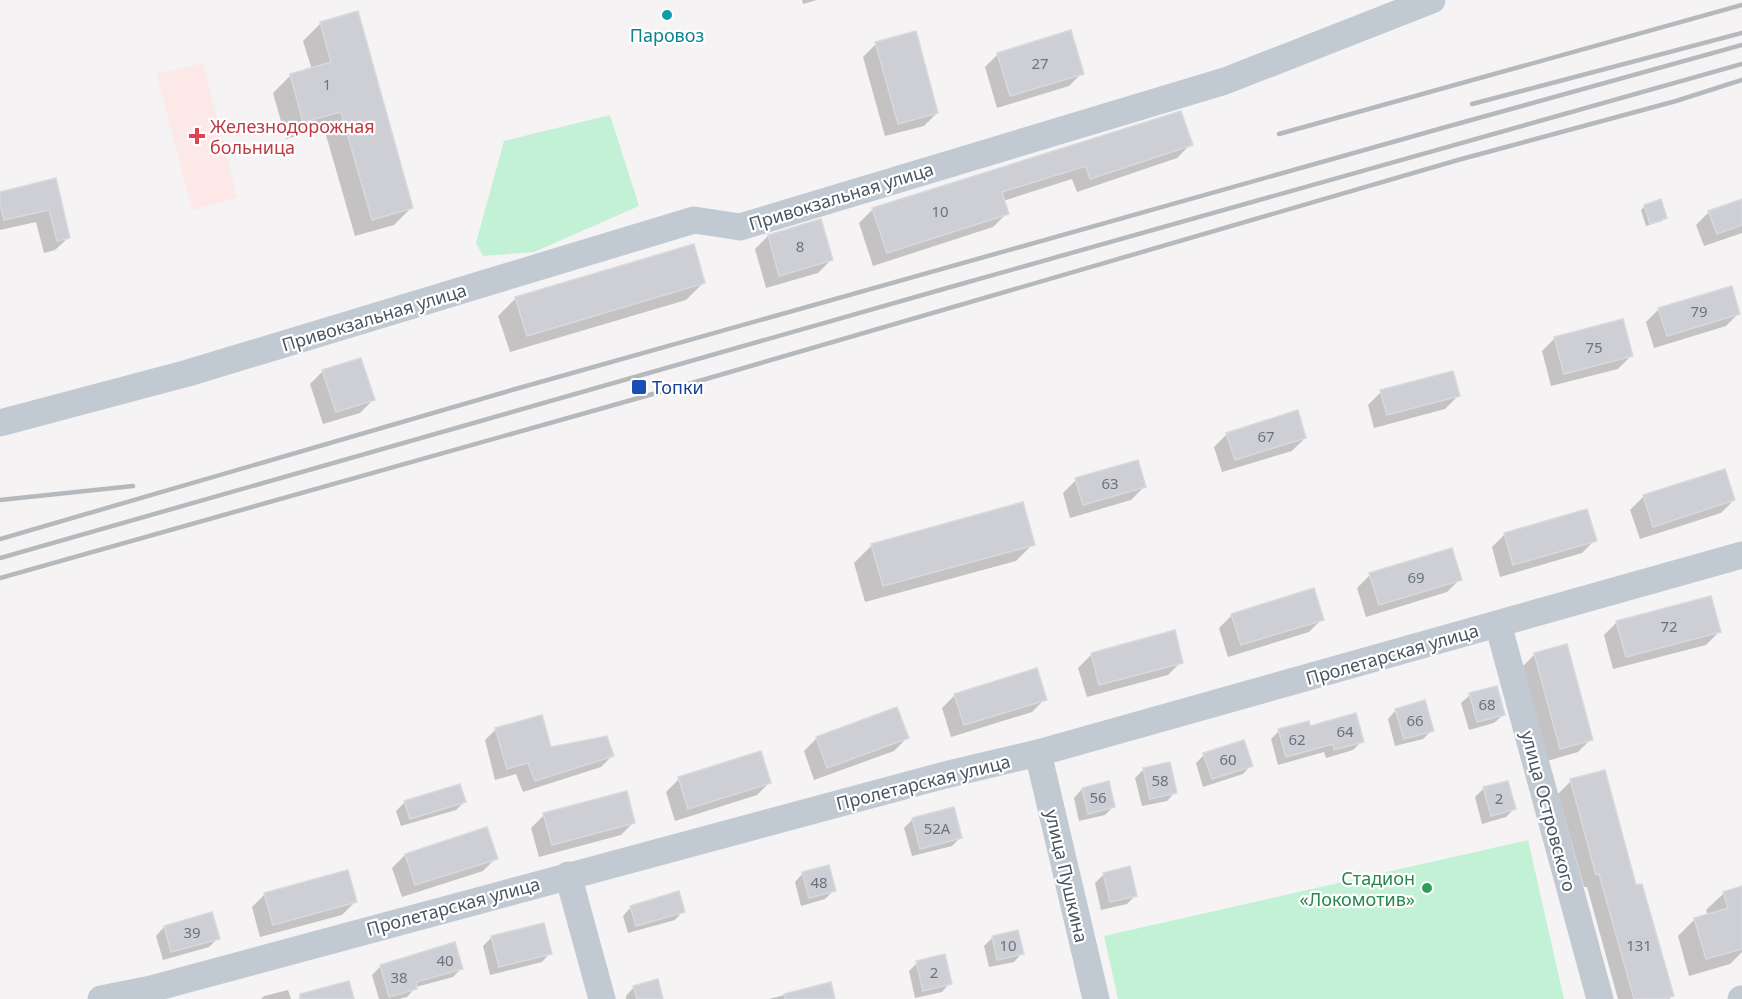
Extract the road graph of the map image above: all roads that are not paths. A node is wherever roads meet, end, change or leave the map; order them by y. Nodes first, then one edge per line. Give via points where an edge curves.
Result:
1 (1432, 0) edge
2 (0, 423) edge
3 (1742, 555) edge
4 (1498, 624) junction
5 (1038, 753) junction
6 (568, 875) junction
7 (152, 994) edge
8 (101, 999) edge
9 (602, 999) edge
10 (1096, 999) edge
11 (1600, 999) edge

1 - 2 street, Привокзальная улица via 1226,81 751,224 740,227 694,220 188,373
3 - 4 street, Пролетарская улица
4 - 5 street, Пролетарская улица
4 - 11 street, улица Островского
5 - 6 street, Пролетарская улица
5 - 10 street, улица Пушкина
6 - 7 street, Пролетарская улица
6 - 9 street
7 - 8 street, Пролетарская улица

